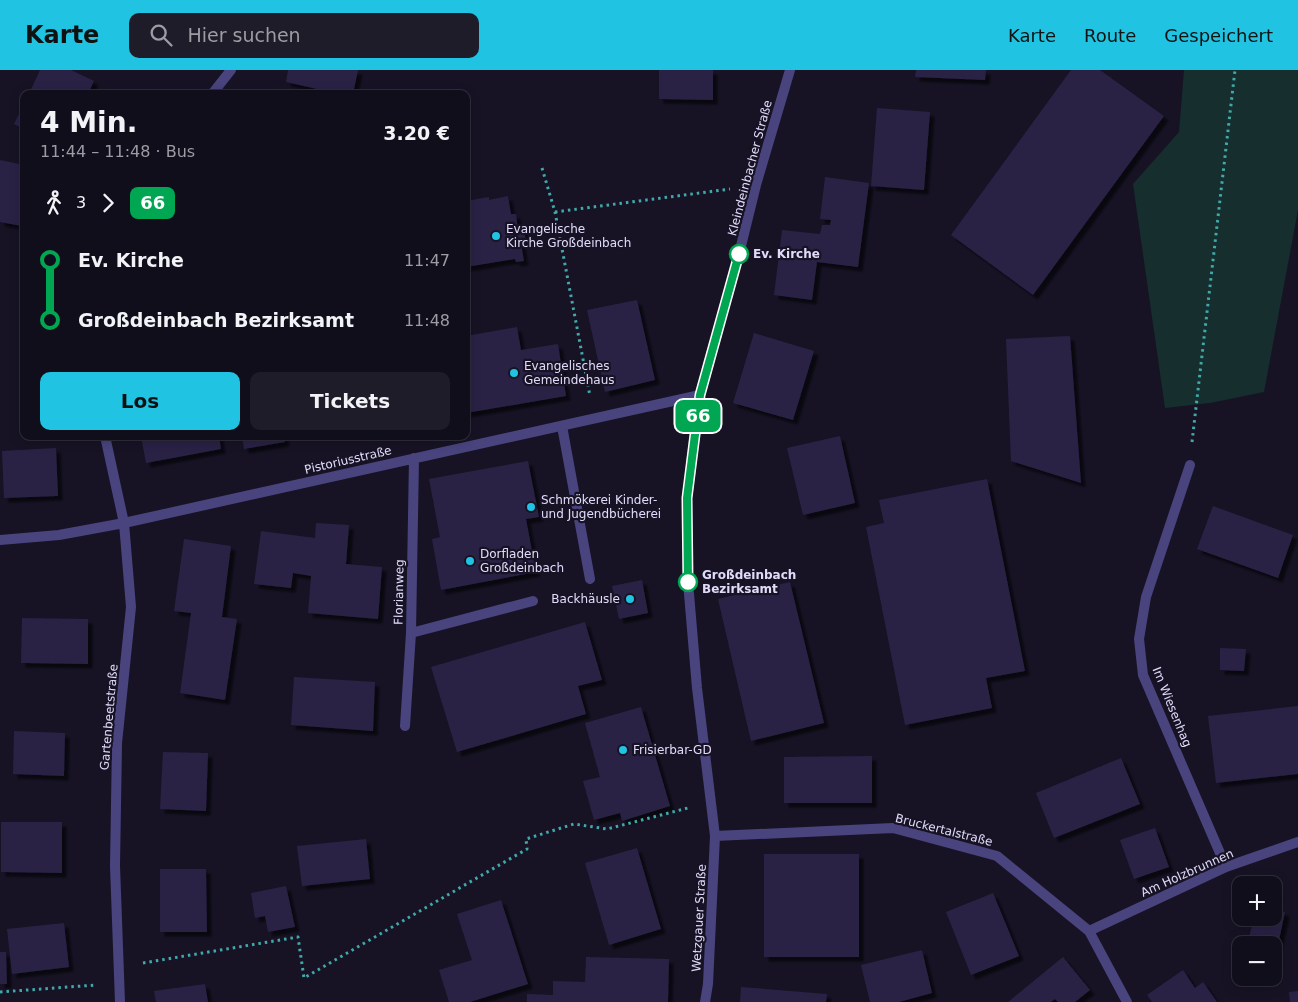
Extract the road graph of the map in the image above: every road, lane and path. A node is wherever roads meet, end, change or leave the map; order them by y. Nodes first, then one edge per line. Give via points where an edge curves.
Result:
1 (231, 70) edge
2 (790, 70) edge
3 (1235, 70) edge
4 (215, 90) edge
5 (542, 168) dead end
6 (756, 185) junction
7 (555, 212) junction
8 (700, 395) junction
9 (594, 418) junction
10 (562, 426) junction
11 (106, 440) edge
12 (414, 458) junction
13 (1190, 465) joint
14 (124, 523) junction
15 (0, 540) edge
16 (590, 579) dead end
17 (532, 601) dead end
18 (410, 633) junction
19 (404, 726) dead end
20 (712, 802) junction
21 (716, 836) junction
22 (1298, 842) edge
23 (1226, 867) junction
24 (1089, 932) junction
25 (118, 968) junction
26 (119, 984) junction
27 (0, 992) edge
28 (120, 1002) edge
29 (705, 1002) edge
30 (1127, 1002) edge

1 - 4 street
2 - 6 street, Kleindeinbacher Straße
3 - 13 path
5 - 7 path
6 - 7 path
6 - 8 street, Kleindeinbacher Straße
7 - 9 path
8 - 9 street, Pistoriusstraße
8 - 20 street, Kleindeinbacher Straße via 687,498 688,582 697,688
9 - 10 street, Pistoriusstraße
10 - 12 street, Pistoriusstraße
10 - 16 street
11 - 14 street, Gartenbeetstraße
12 - 14 street, Pistoriusstraße
12 - 18 street, Florianweg
13 - 23 street, Im Wiesenhag via 1146,597 1139,639 1144,675
14 - 15 street, Pistoriusstraße via 60,535
14 - 25 street, Gartenbeetstraße via 131,607 117,744 115,866
17 - 18 street
18 - 19 street, Florianweg
20 - 21 street, Kleindeinbacher Straße
20 - 25 path via 607,829 574,824 526,838 527,849 304,978 298,937
21 - 24 street, Bruckertalstraße via 893,828 997,856
21 - 29 street, Wetzgauer Straße
22 - 23 street, Am Holzbrunnen
23 - 24 street, Am Holzbrunnen
24 - 30 street, Bruckertalstraße
25 - 26 street, Gartenbeetstraße
26 - 27 path
26 - 28 street, Gartenbeetstraße

